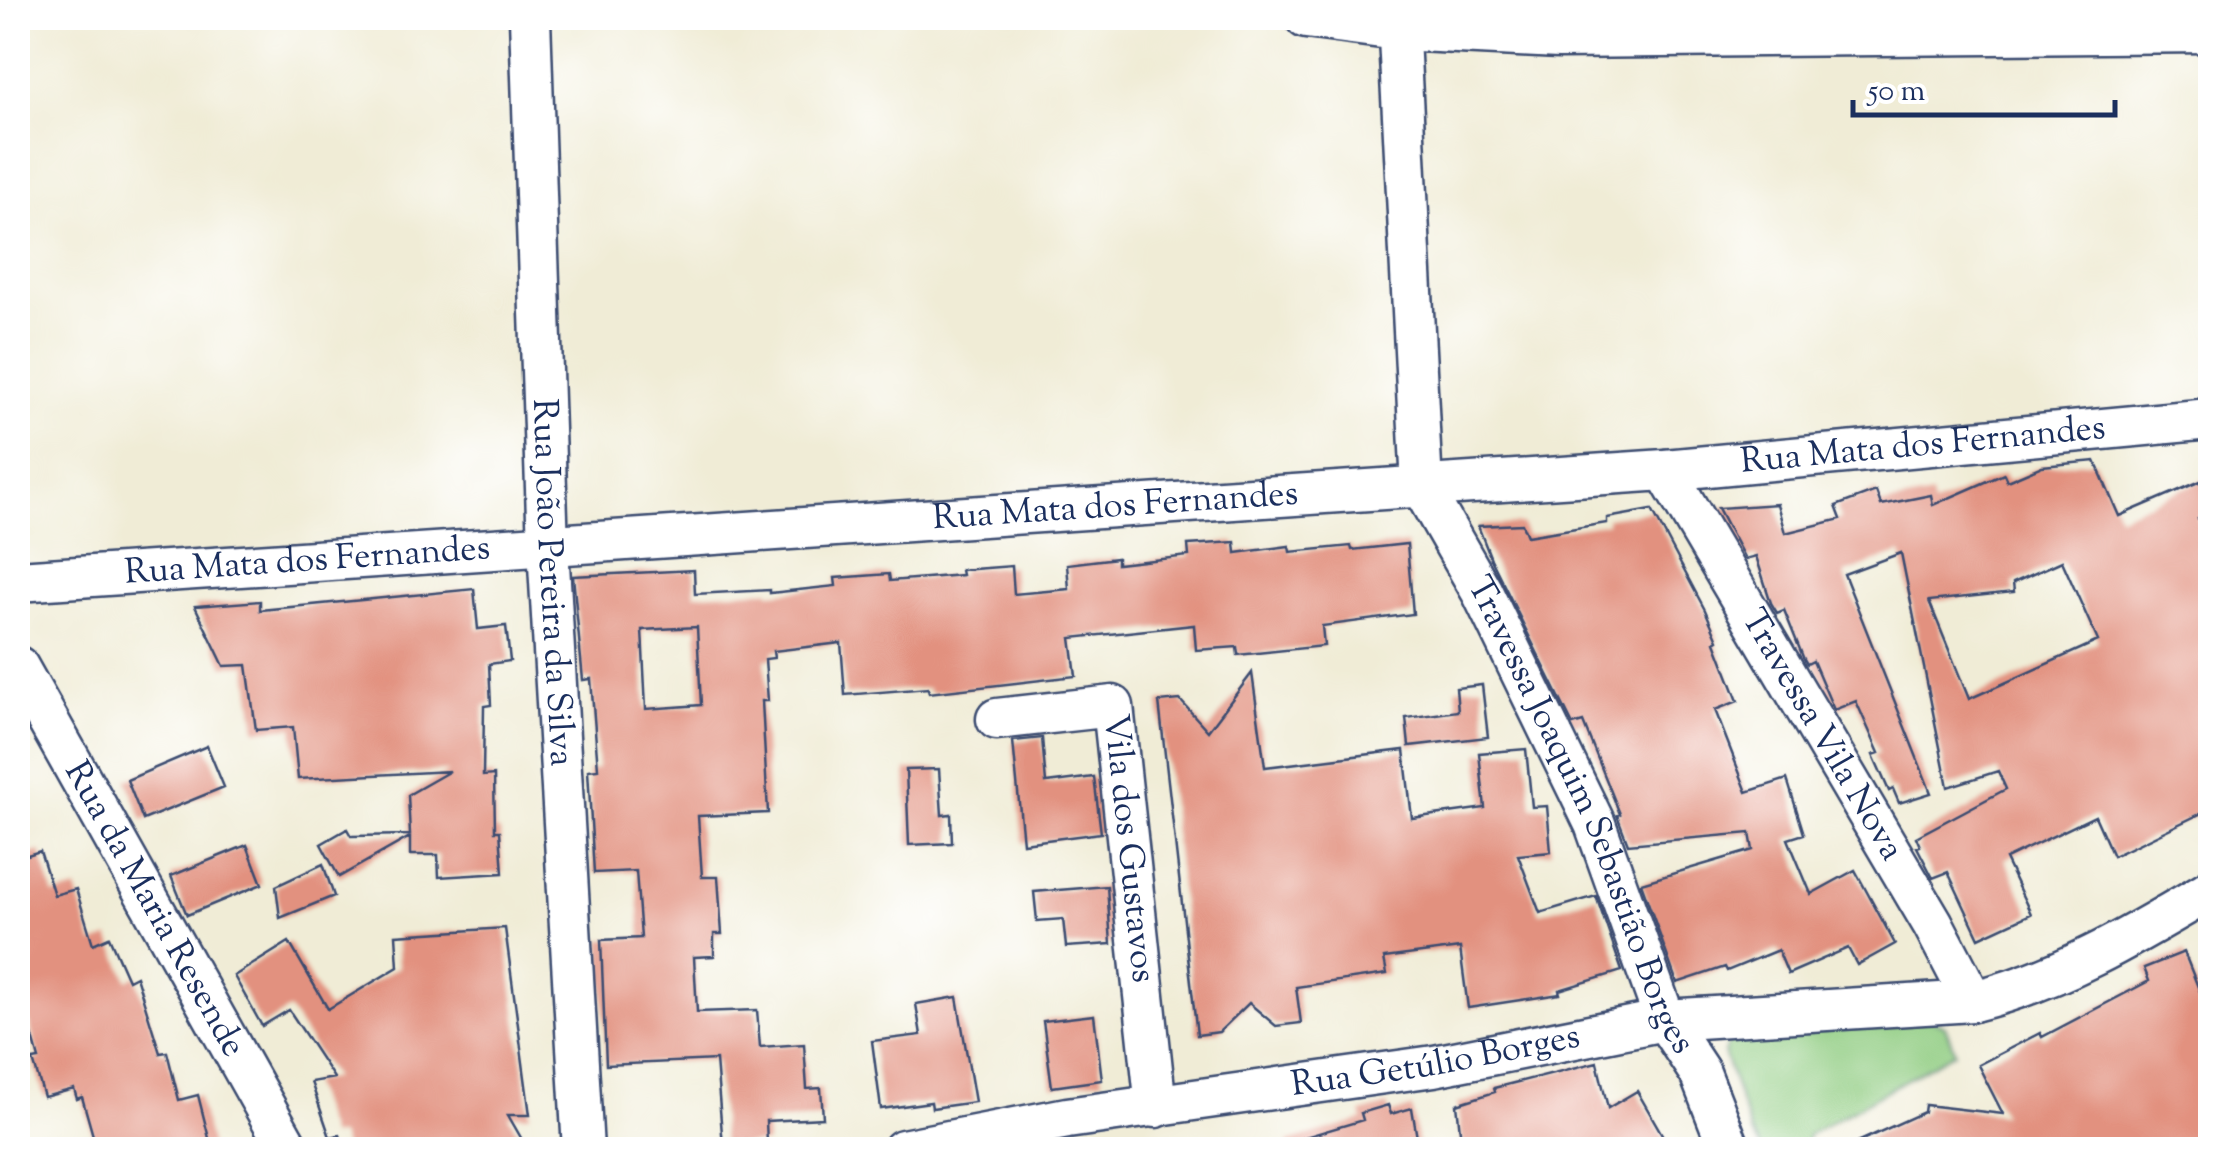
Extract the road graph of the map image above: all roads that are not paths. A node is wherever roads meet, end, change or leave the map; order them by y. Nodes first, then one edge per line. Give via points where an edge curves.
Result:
1 (530, 18) edge
2 (1306, 18) edge
3 (1398, 24) edge
4 (2037, 26) edge
5 (1708, 27) edge
6 (2210, 32) edge
7 (2210, 419) edge
8 (1666, 470) junction
9 (1422, 486) junction
10 (548, 547) junction
11 (18, 581) edge
12 (18, 667) edge
13 (997, 719) dead end
14 (2210, 890) edge
15 (1973, 1002) junction
16 (1665, 1020) junction
17 (1156, 1107) junction
18 (1076, 1134) edge
19 (289, 1150) edge
20 (583, 1150) edge
21 (903, 1150) edge
22 (1730, 1150) edge

1 - 10 street, Rua João Pereira da Silva
2 - 3 street
3 - 5 street via 1559,38
3 - 9 street
4 - 5 street
4 - 6 street
7 - 8 street, Rua Mata dos Fernandes
8 - 9 street, Rua Mata dos Fernandes
8 - 15 street, Travessa Vila Nova
9 - 10 street, Rua Mata dos Fernandes
9 - 16 street, Travessa Joaquim Sebastião Borges via 1482,592 1595,824
10 - 11 street, Rua Mata dos Fernandes
10 - 20 street, Rua João Pereira da Silva
12 - 19 street, Rua da Maria Resende
13 - 17 street, Vila dos Gustavos via 1113,706
14 - 15 street, Rua Getúlio Borges via 2018,991
15 - 16 street, Rua Getúlio Borges
16 - 17 street, Rua Getúlio Borges via 1434,1066
16 - 22 street, Travessa Joaquim Sebastião Borges via 1700,1073
17 - 18 street, Rua Getúlio Borges
18 - 21 street, Rua Getúlio Borges

